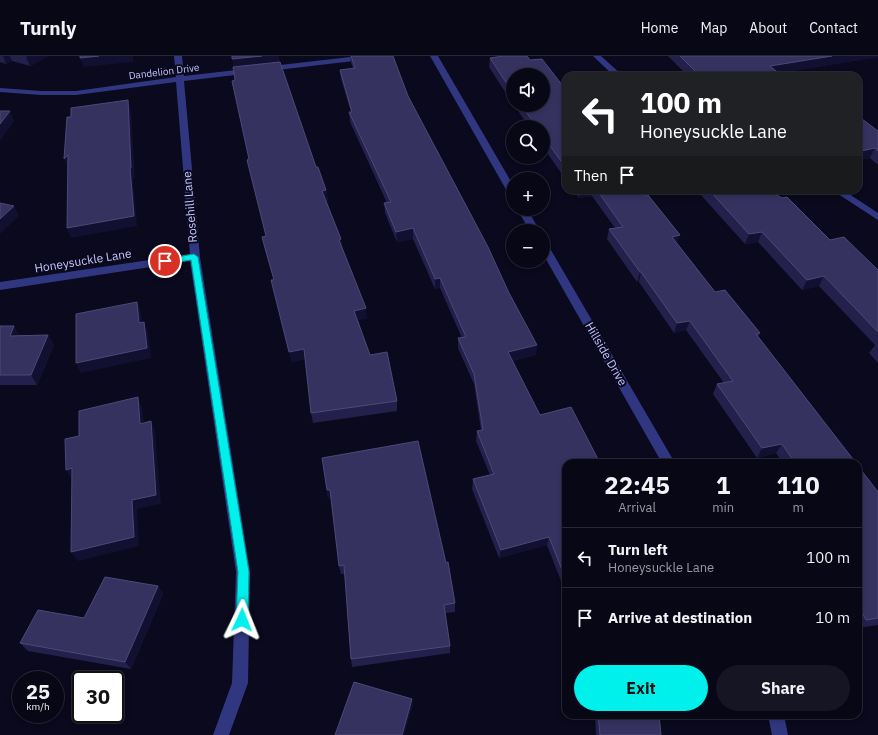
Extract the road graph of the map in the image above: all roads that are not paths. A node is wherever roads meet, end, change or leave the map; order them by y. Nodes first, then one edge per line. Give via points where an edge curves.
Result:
1 (178, 56) edge
2 (379, 56) edge
3 (434, 56) edge
4 (597, 56) edge
5 (615, 72) edge
6 (179, 79) junction
7 (0, 90) edge
8 (506, 181) edge
9 (842, 194) edge
10 (878, 217) edge
11 (194, 257) junction
12 (550, 257) edge
13 (0, 286) edge
14 (667, 459) edge
15 (777, 719) edge
16 (221, 735) edge
17 (780, 735) edge

1 - 6 street, Rosehill Lane
2 - 6 street, Dandelion Drive
3 - 8 street
4 - 5 street
6 - 7 street, Dandelion Drive via 76,92
6 - 11 street, Rosehill Lane
9 - 10 street
11 - 13 street, Honeysuckle Lane
11 - 16 street, Rosehill Lane via 243,572 240,683
12 - 14 street, Hillside Drive
15 - 17 street

